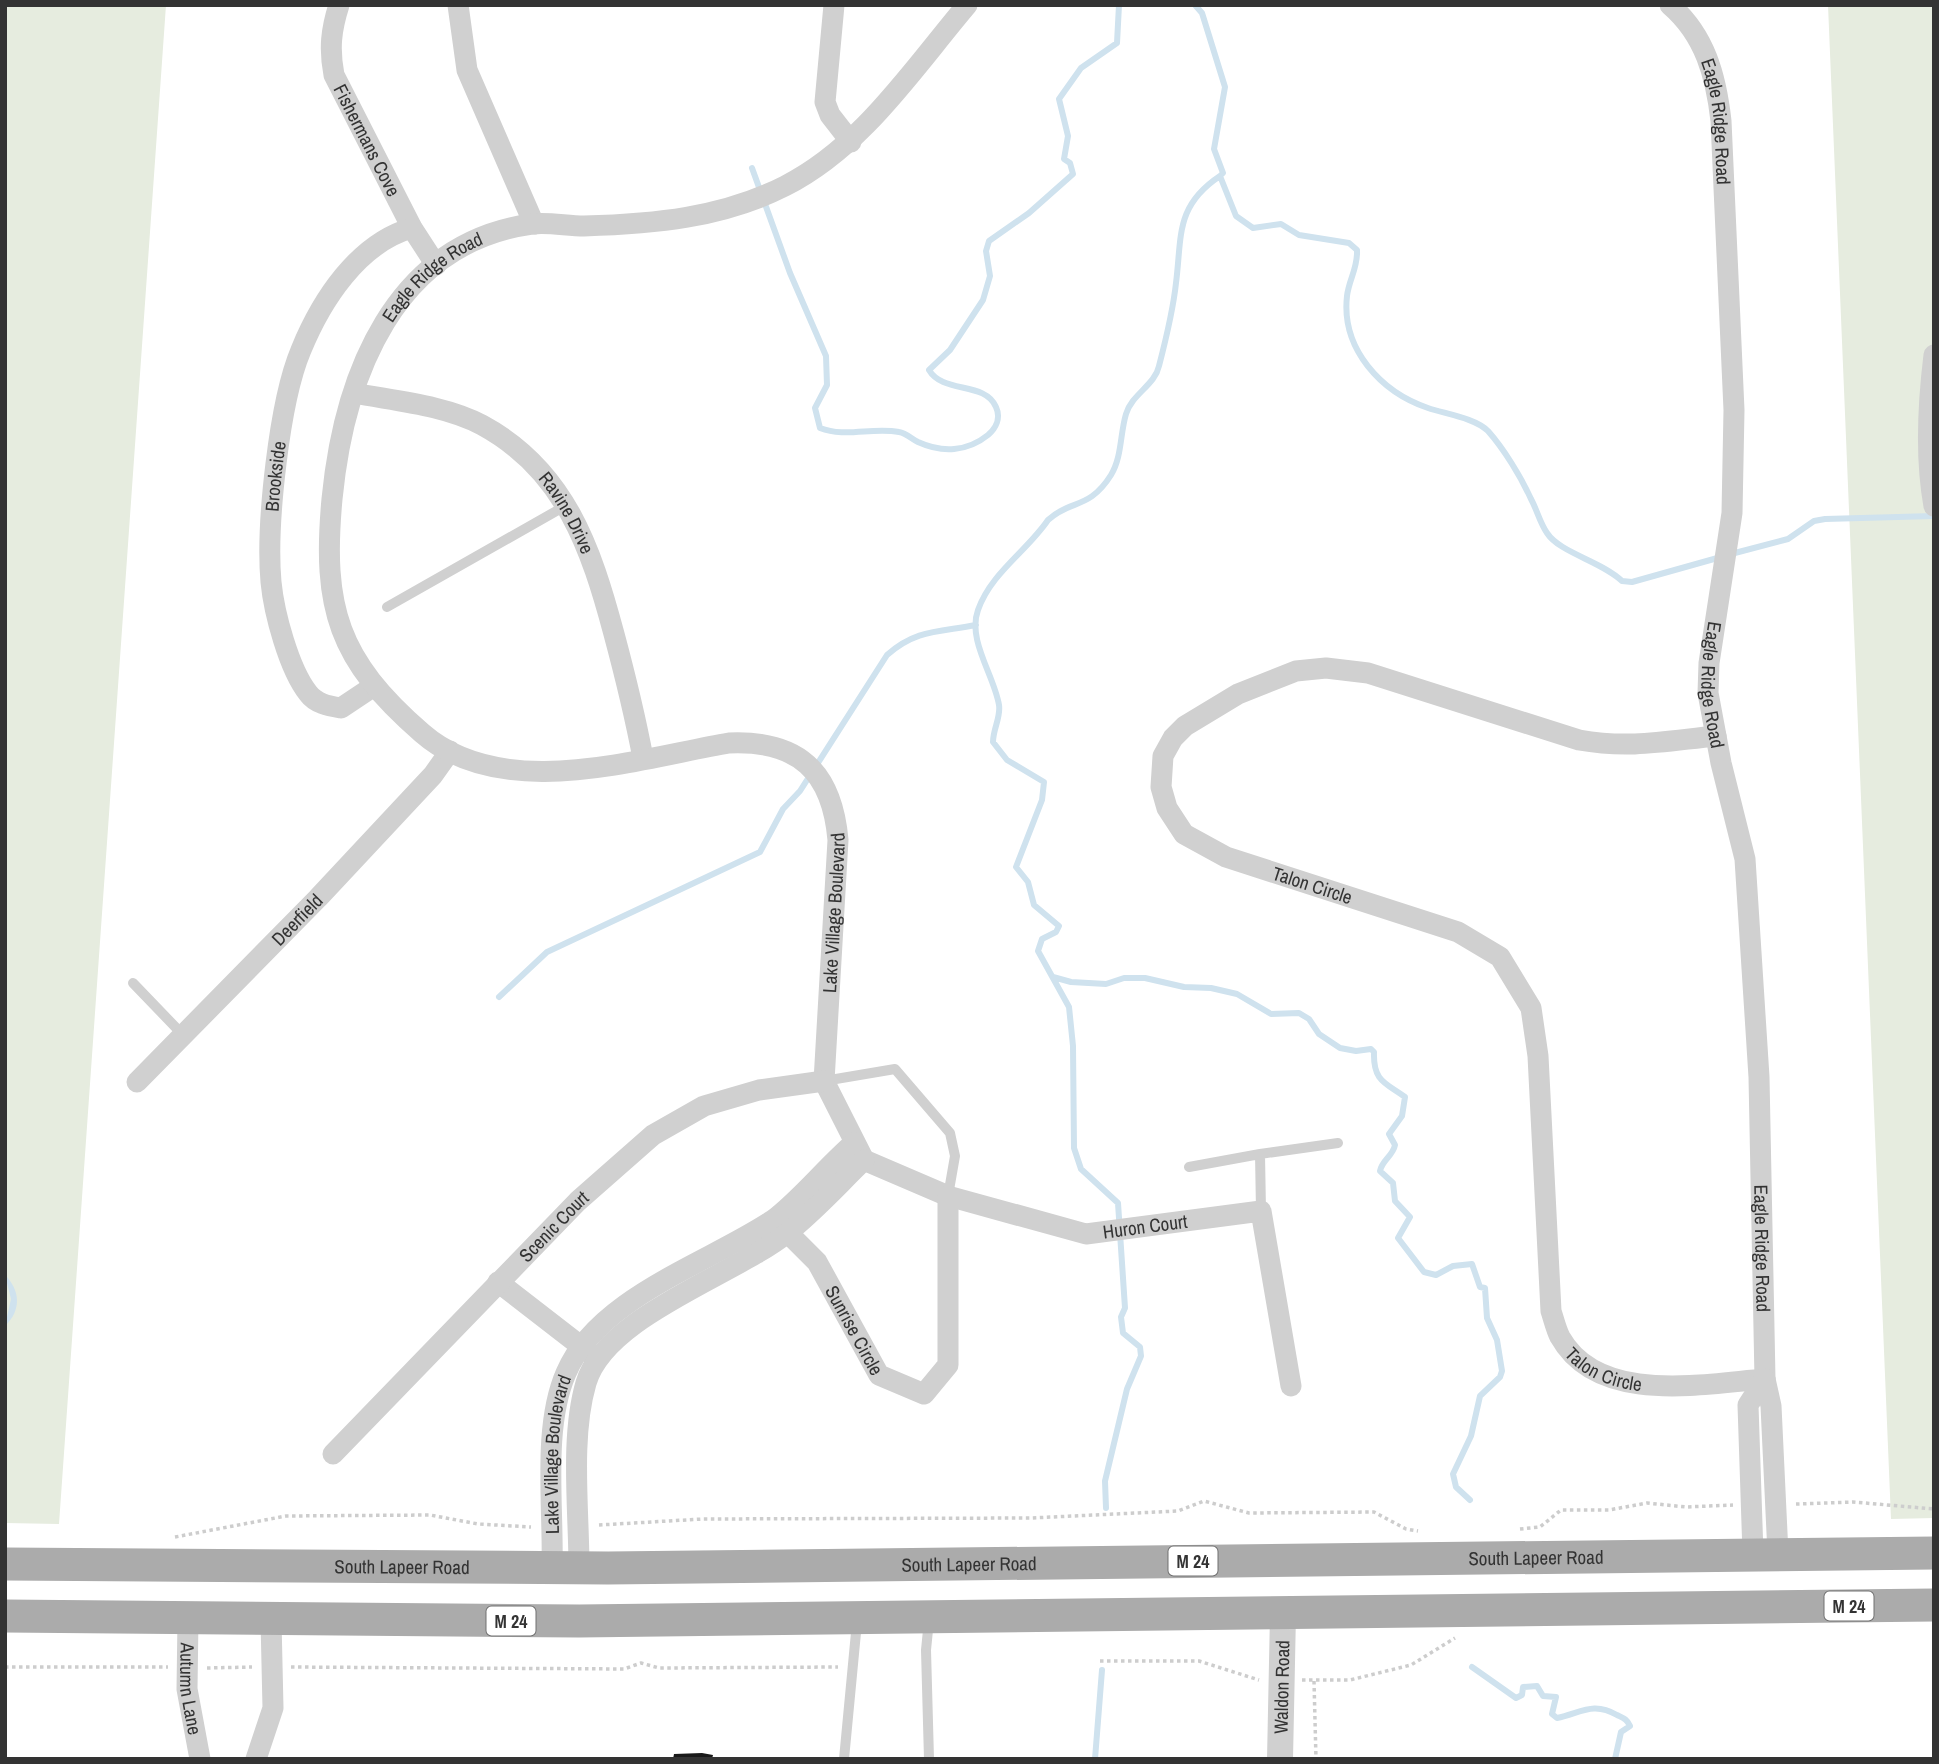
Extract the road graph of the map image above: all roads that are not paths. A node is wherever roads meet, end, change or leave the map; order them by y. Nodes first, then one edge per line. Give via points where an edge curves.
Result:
1 (339, 5) edge
2 (458, 5) edge
3 (834, 5) edge
4 (967, 5) edge
5 (1670, 5) edge
6 (851, 142) junction
7 (534, 224) junction
8 (412, 228) junction
9 (436, 265) junction
10 (1934, 355) edge
11 (354, 393) junction
12 (567, 505) junction
13 (1934, 506) edge
14 (387, 607) dead end
15 (374, 686) junction
16 (1716, 736) junction
17 (450, 751) junction
18 (643, 758) junction
19 (527, 773) joint
20 (133, 983) dead end
21 (183, 1035) junction
22 (824, 1081) junction
23 (137, 1082) dead end
24 (1338, 1143) dead end
25 (859, 1151) junction
26 (1261, 1154) junction
27 (1189, 1167) dead end
28 (948, 1196) junction
29 (1261, 1211) junction
30 (781, 1226) junction
31 (498, 1282) junction
32 (590, 1353) junction
33 (1766, 1379) junction
34 (1291, 1386) dead end
35 (332, 1454) dead end
36 (1934, 1553) edge
37 (1766, 1554) junction
38 (5, 1564) edge
39 (189, 1567) junction
40 (566, 1568) junction
41 (438, 1569) junction
42 (1934, 1605) edge
43 (1763, 1608) junction
44 (1283, 1614) junction
45 (5, 1616) edge
46 (178, 1618) junction
47 (857, 1618) junction
48 (929, 1618) junction
49 (271, 1620) junction
50 (418, 1621) junction
51 (200, 1759) edge
52 (256, 1759) edge
53 (844, 1759) edge
54 (929, 1759) edge
55 (1280, 1759) edge

1 - 8 street, Fishermans Cove via 331,31 334,75
2 - 7 street via 467,71
3 - 6 street via 825,102
4 - 6 street, Eagle Ridge Road
5 - 16 street, Eagle Ridge Road via 1690,25 1707,55 1718,87 1721,121 1734,410 1732,513 1709,663 1708,693
6 - 7 street, Eagle Ridge Road via 787,186 686,219
7 - 9 street, Eagle Ridge Road via 459,248
8 - 9 street, Fishermans Cove
8 - 15 street, Brookside via 394,233 356,262 325,303 300,351 278,454 270,540 271,584 284,639 308,695 323,705 341,708
9 - 11 street, Eagle Ridge Road via 397,300 371,343
10 - 13 street via 1929,481
11 - 12 street, Ravine Drive via 440,410 481,424 533,461
11 - 15 street, Eagle Ridge Road via 333,488 328,570 337,621 352,655
12 - 14 lane
12 - 18 street, Ravine Drive via 599,578
15 - 17 street, Eagle Ridge Road via 430,740
16 - 33 street, Eagle Ridge Road via 1746,870 1759,1077
16 - 33 street, Talon Circle via 1610,746 1368,673 1326,668 1296,671 1238,694 1185,726 1163,755 1161,787 1167,808 1184,834 1226,857 1458,932 1500,957 1531,1008 1538,1056 1550,1311 1560,1337 1574,1354 1605,1377 1629,1382 1700,1384
17 - 19 street, Eagle Ridge Road
17 - 21 street, Deerfield via 318,898
18 - 19 street, Lake Village Boulevard via 576,771
18 - 22 street, Lake Village Boulevard via 752,742 777,746 804,759 823,784 835,810 838,840
20 - 21 lane
21 - 23 street, Deerfield
22 - 25 street, Lake Village Boulevard
22 - 28 lane via 895,1069 950,1133 955,1156
22 - 31 street, Scenic Court via 759,1090 704,1106 653,1135 578,1201
24 - 26 lane
25 - 28 street, Huron Court
25 - 30 street, Lake Village Boulevard
26 - 27 lane
26 - 29 lane
28 - 29 street, Huron Court via 1086,1234
28 - 30 street, Sunrise Circle via 948,1365 924,1395 879,1375 817,1262
29 - 34 street
30 - 32 street, Lake Village Boulevard
31 - 32 street
31 - 35 street, Scenic Court
32 - 40 street, Lake Village Boulevard via 578,1421
33 - 37 street, Eagle Ridge Road via 1772,1406
36 - 37 main road, South Lapeer Road / M 24
37 - 40 main road, South Lapeer Road / M 24
37 - 43 main road via 1783,1572 1779,1590
38 - 39 main road, South Lapeer Road / M 24
39 - 41 main road, South Lapeer Road / M 24
39 - 46 main road via 189,1597
40 - 41 main road, South Lapeer Road / M 24
41 - 50 main road via 426,1576 417,1594
42 - 43 main road, M 24
43 - 44 main road, M 24
44 - 48 main road, M 24
44 - 55 street, Waldon Road
45 - 46 main road, M 24
46 - 49 main road, M 24
46 - 51 street, Autumn Lane
47 - 48 main road, M 24
47 - 50 main road, M 24
47 - 53 lane
48 - 54 lane
49 - 50 main road, M 24
49 - 52 street via 273,1708

